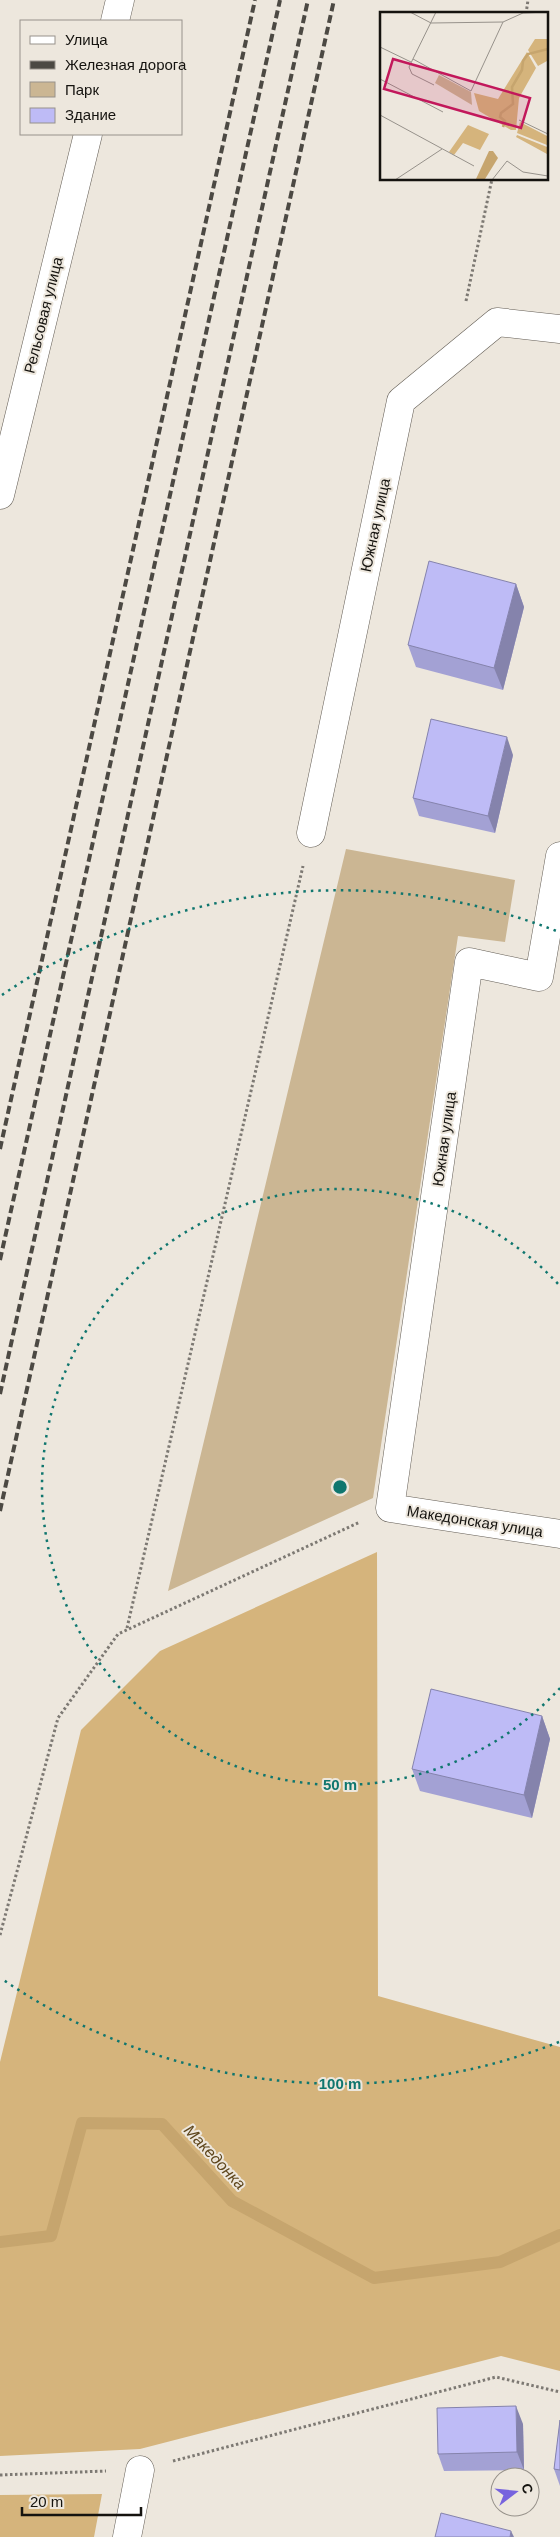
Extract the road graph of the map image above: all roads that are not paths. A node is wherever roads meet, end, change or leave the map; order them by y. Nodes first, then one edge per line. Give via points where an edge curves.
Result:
1 (120, 0) edge
2 (115, 20) edge
3 (88, 135) edge
4 (560, 329) edge
5 (0, 496) edge
6 (311, 833) road end
7 (560, 856) edge
8 (390, 1508) joint
9 (560, 1534) edge
10 (140, 2470) road end
11 (127, 2537) edge

1 - 2 street
3 - 5 street, Рельсовая улица
4 - 6 street, Южная улица via 497,322 401,401
7 - 8 street, Южная улица via 539,977 469,962
8 - 9 street, Македонская улица
10 - 11 street

